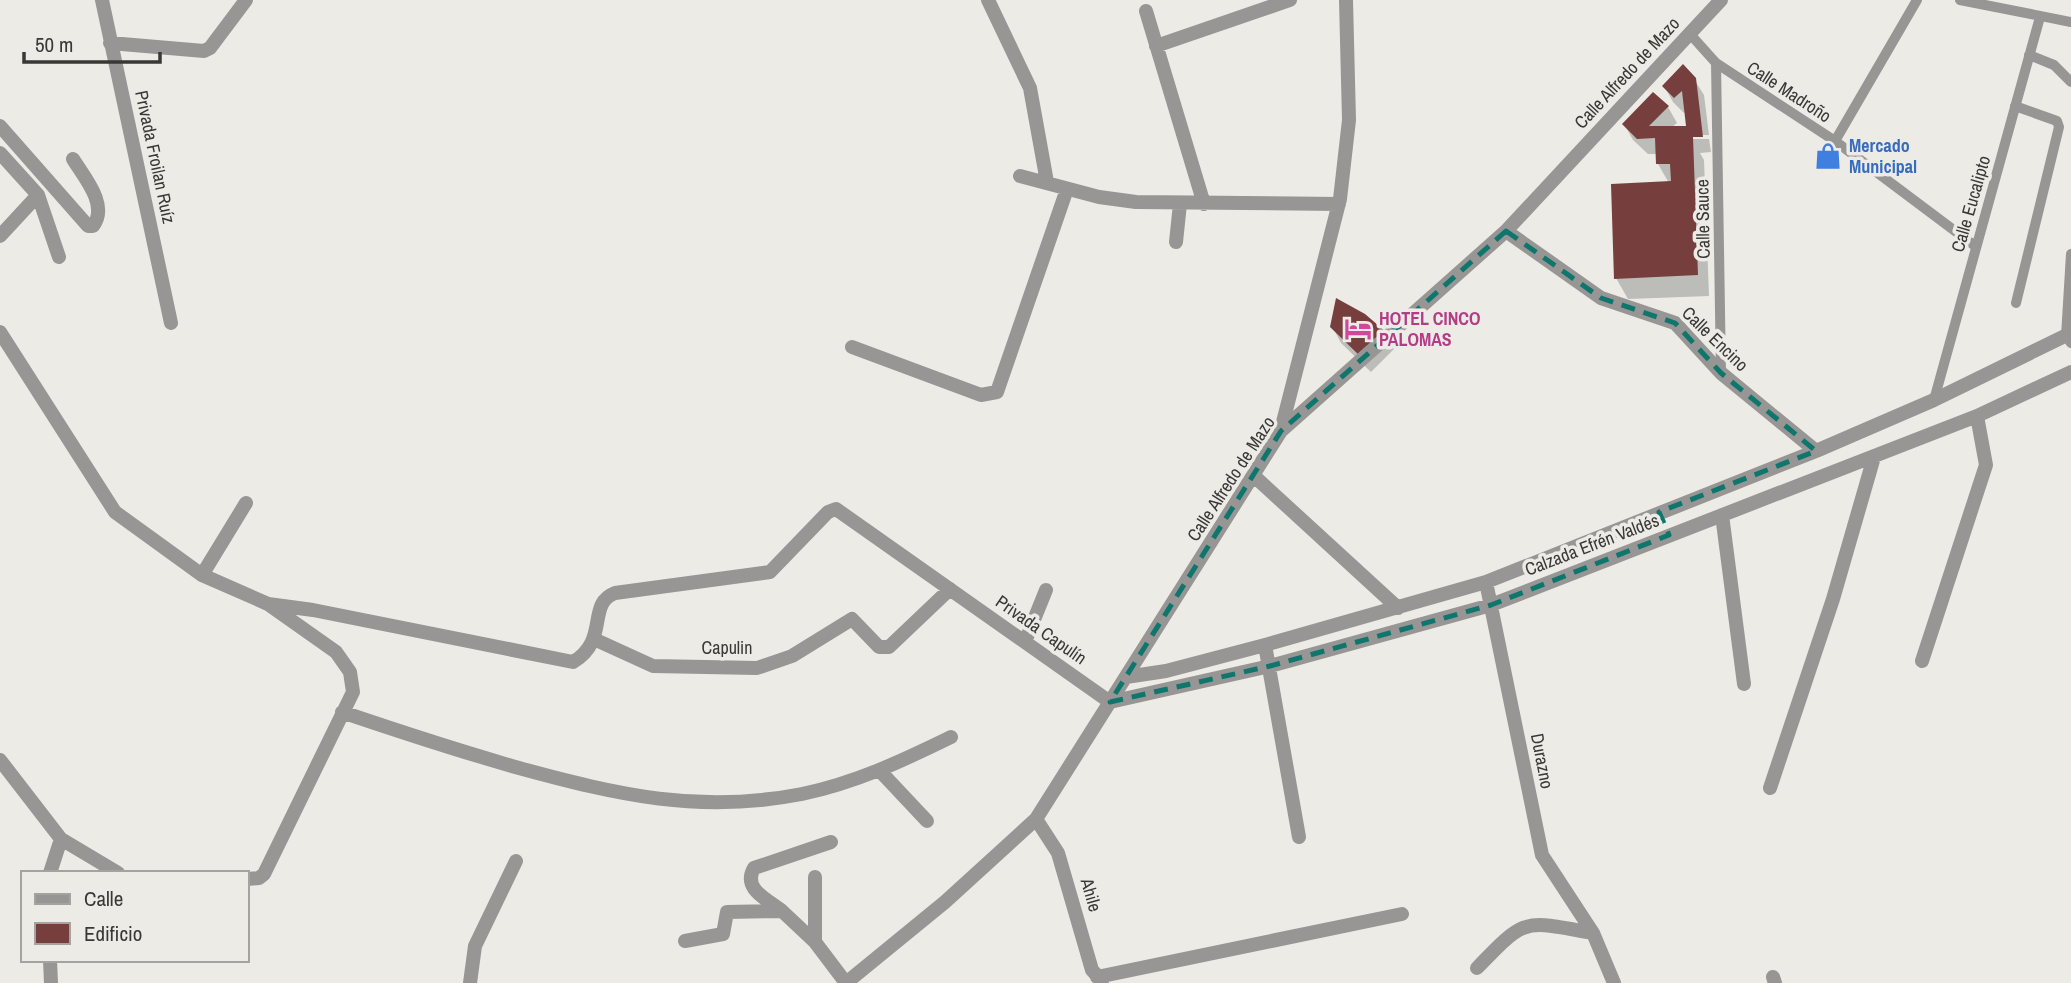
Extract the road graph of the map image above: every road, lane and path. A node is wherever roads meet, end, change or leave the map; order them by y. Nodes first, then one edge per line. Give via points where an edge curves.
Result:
1 (102, 0) edge
2 (246, 0) edge
3 (988, 0) edge
4 (1290, 0) edge
5 (1346, 0) edge
6 (1721, 0) edge
7 (1917, 0) edge
8 (1961, 0) edge
9 (1146, 11) dead end
10 (2040, 17) junction
11 (2071, 22) edge
12 (1690, 34) junction
13 (110, 43) junction
14 (1156, 46) junction
15 (2029, 55) junction
16 (1716, 63) junction
17 (2071, 82) edge
18 (2015, 106) junction
19 (0, 126) edge
20 (1835, 141) junction
21 (0, 153) edge
22 (73, 159) dead end
23 (1020, 176) dead end
24 (1047, 182) junction
25 (1067, 189) junction
26 (38, 195) junction
27 (1180, 204) junction
28 (1205, 204) junction
29 (1339, 204) junction
30 (1506, 231) junction
31 (0, 236) edge
32 (1176, 242) dead end
33 (1975, 246) junction
34 (2071, 255) edge
35 (59, 257) dead end
36 (2016, 303) dead end
37 (171, 323) dead end
38 (0, 332) edge
39 (2069, 337) edge
40 (852, 347) dead end
41 (2071, 372) edge
42 (1721, 373) junction
43 (1934, 400) junction
44 (1977, 416) junction
45 (1281, 431) junction
46 (1816, 450) junction
47 (1874, 457) junction
48 (1254, 476) junction
49 (246, 503) dead end
50 (1659, 512) junction
51 (1722, 515) junction
52 (1670, 535) junction
53 (202, 575) junction
54 (1486, 582) junction
55 (950, 589) junction
56 (1046, 590) dead end
57 (268, 604) junction
58 (1491, 605) junction
59 (1398, 608) junction
60 (596, 640) junction
61 (1025, 642) junction
62 (1265, 645) junction
63 (1923, 661) dead end
64 (1270, 666) junction
65 (1126, 677) junction
66 (1744, 684) dead end
67 (1110, 702) junction
68 (342, 712) junction
69 (950, 737) dead end
70 (0, 760) edge
71 (880, 771) junction
72 (1770, 788) dead end
73 (1036, 819) junction
74 (927, 821) dead end
75 (1299, 837) dead end
76 (61, 839) junction
77 (831, 842) dead end
78 (516, 861) dead end
79 (51, 871) edge
80 (115, 871) edge
81 (815, 877) dead end
82 (248, 878) edge
83 (782, 911) junction
84 (1402, 914) dead end
85 (1593, 933) junction
86 (685, 941) dead end
87 (816, 942) junction
88 (50, 962) edge
89 (1477, 968) dead end
90 (1101, 980) edge
91 (51, 983) edge
92 (470, 983) edge
93 (846, 983) edge
94 (1614, 983) edge

1 - 13 street, Privada Froilan Ruíz
2 - 13 street via 204,51
3 - 24 street via 1030,88
4 - 14 street
5 - 29 street via 1349,120
6 - 12 street, Calle Alfredo de Mazo
7 - 20 lane
8 - 10 lane
9 - 14 street
10 - 11 lane
10 - 15 lane, Calle Eucalipto
12 - 16 lane, Calle Madroño
12 - 30 street, Calle Alfredo de Mazo
13 - 37 street, Privada Froilan Ruíz
14 - 28 street
15 - 17 lane via 2054,65
15 - 18 lane, Calle Eucalipto
16 - 20 lane, Calle Madroño
16 - 42 lane, Calle Sauce
18 - 33 lane, Calle Eucalipto
18 - 36 lane via 2057,121 2059,127
19 - 22 street via 88,226 93,226 97,199
20 - 33 lane, Calle Madroño
21 - 26 street
23 - 24 street
24 - 25 street
25 - 27 street via 1136,202
25 - 40 street via 996,393 981,395
26 - 31 street
26 - 35 street
27 - 28 street
27 - 32 street
28 - 29 street
29 - 45 street
30 - 42 street, Calle Encino via 1601,298 1671,320
30 - 45 street, Calle Alfredo de Mazo
33 - 43 lane, Calle Eucalipto
34 - 39 lane
38 - 53 street via 114,512
39 - 43 street, Calzada Efrén Valdés
41 - 44 street, Calzada Efrén Valdés
42 - 46 street, Calle Encino
43 - 46 street, Calzada Efrén Valdés
44 - 47 street, Calzada Efrén Valdés
44 - 63 street via 1986,465
45 - 48 street, Calle Alfredo de Mazo
46 - 50 street, Calzada Efrén Valdés
47 - 51 street, Calzada Efrén Valdés
47 - 72 street
48 - 59 street
48 - 65 street, Calle Alfredo de Mazo
49 - 53 street
50 - 52 street
50 - 54 street, Calzada Efrén Valdés
51 - 52 street, Calzada Efrén Valdés
51 - 66 street
52 - 58 street, Calzada Efrén Valdés
53 - 57 street
54 - 58 street, Durazno
54 - 59 street, Calzada Efrén Valdés
55 - 60 street, Capulin via 886,648 879,647 852,620 792,656 757,668 653,666
55 - 60 street, Privada Capulín via 833,509 770,572 610,595 600,606
55 - 61 street, Privada Capulín
56 - 61 street
57 - 60 street via 567,662 577,660
57 - 68 street via 342,659 354,686
58 - 64 street, Calzada Efrén Valdés
58 - 85 street, Durazno via 1542,855
59 - 62 street, Calzada Efrén Valdés
61 - 67 street, Privada Capulín
62 - 64 street
62 - 65 street, Calzada Efrén Valdés
64 - 67 street, Calzada Efrén Valdés
64 - 75 street
65 - 67 street, Calle Alfredo de Mazo
67 - 73 street, Calle Alfredo de Mazo
68 - 71 street via 457,751 657,801 799,794
68 - 82 street via 264,874
69 - 71 street
70 - 76 street
71 - 74 street
73 - 90 street, Ahile via 1058,853
73 - 93 street, Calle Alfredo de Mazo via 946,902
76 - 79 street
76 - 80 street
77 - 83 street via 754,867 752,887
78 - 92 street via 475,946
81 - 87 street
83 - 86 street via 728,912 723,934
83 - 87 street
84 - 90 street
85 - 89 street via 1526,925 1513,930
85 - 94 street, Durazno
87 - 93 street
88 - 91 street

